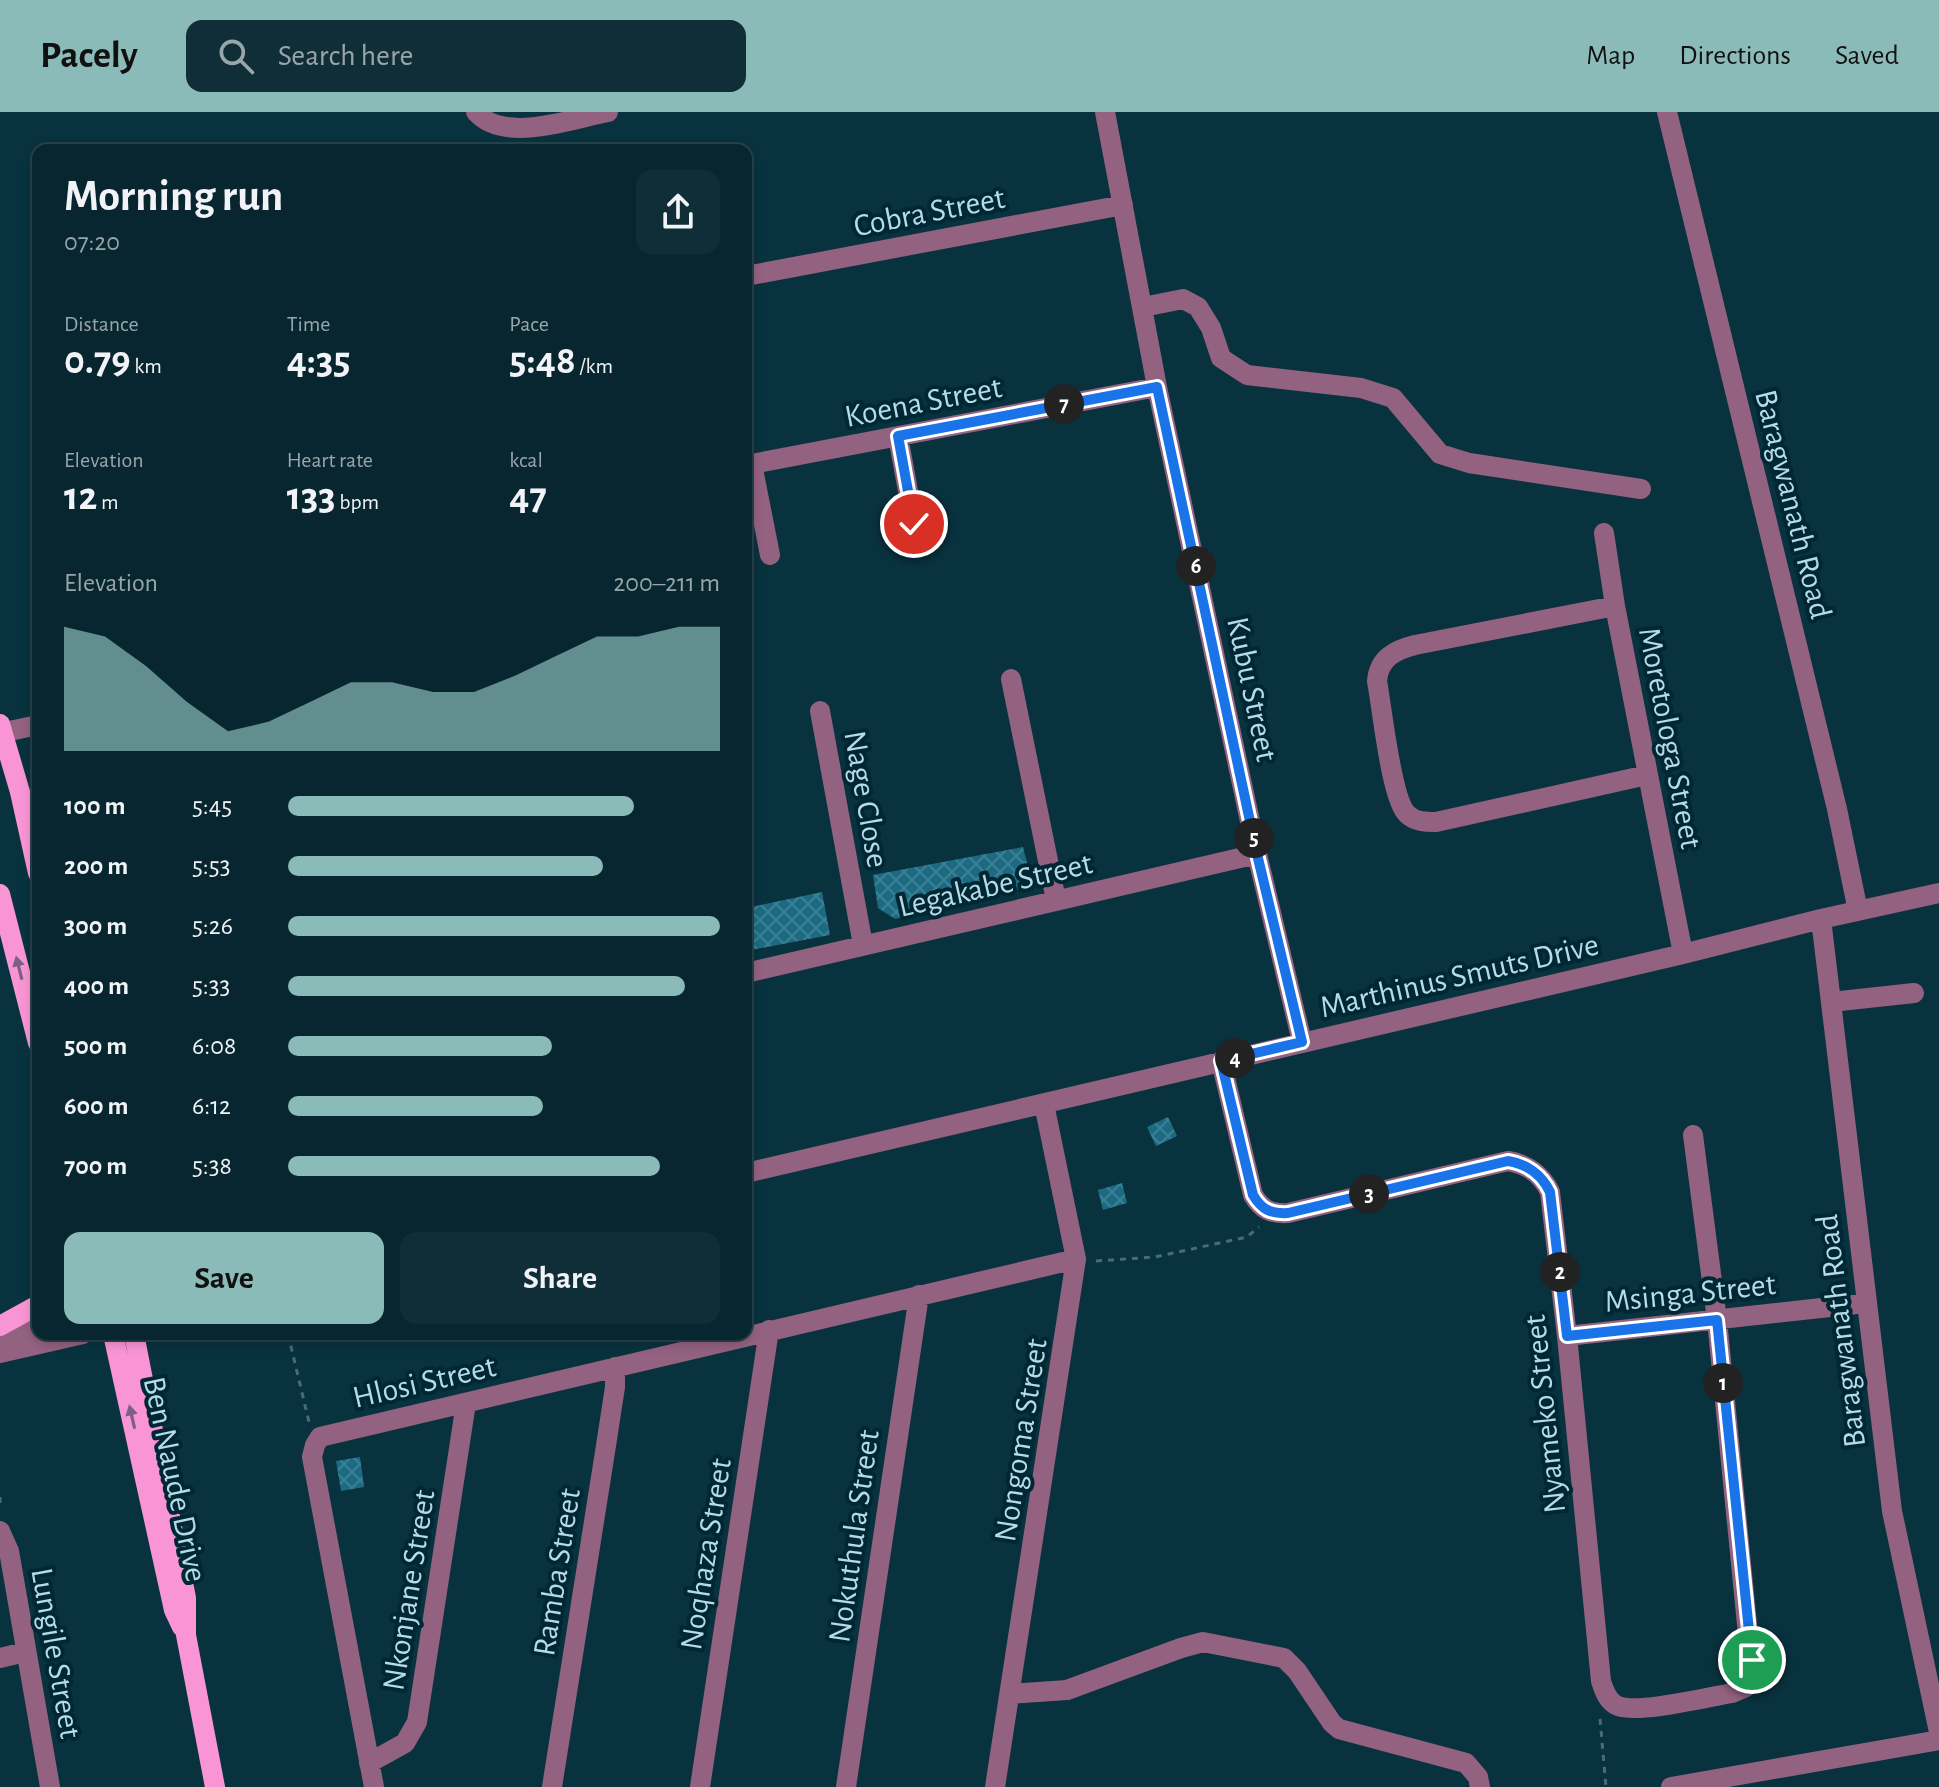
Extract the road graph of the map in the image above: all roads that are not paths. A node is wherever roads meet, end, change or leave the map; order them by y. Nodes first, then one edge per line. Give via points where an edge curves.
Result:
1 (476, 112) edge
2 (608, 112) edge
3 (1105, 112) edge
4 (1667, 112) edge
5 (1123, 205) junction
6 (752, 275) edge
7 (1143, 307) junction
8 (1157, 387) junction
9 (898, 436) junction
10 (752, 464) edge
11 (752, 478) edge
12 (1641, 489) dead end
13 (914, 524) dead end
14 (1604, 533) dead end
15 (770, 555) dead end
16 (1615, 606) junction
17 (1011, 679) dead end
18 (820, 711) dead end
19 (32, 726) edge
20 (1, 730) edge
21 (1647, 775) junction
22 (32, 846) edge
23 (1257, 854) junction
24 (1939, 893) edge
25 (0, 894) edge
26 (1056, 900) junction
27 (1858, 911) junction
28 (1821, 919) junction
29 (863, 945) junction
30 (1683, 954) junction
31 (752, 972) edge
32 (1914, 993) dead end
33 (1831, 1002) junction
34 (32, 1019) edge
35 (1302, 1042) junction
36 (1221, 1061) junction
37 (1044, 1104) junction
38 (1693, 1135) dead end
39 (752, 1172) edge
40 (1076, 1261) junction
41 (919, 1295) junction
42 (1866, 1303) junction
43 (32, 1308) edge
44 (1717, 1320) junction
45 (0, 1326) edge
46 (32, 1327) edge
47 (769, 1330) junction
48 (0, 1334) edge
49 (752, 1334) edge
50 (1567, 1336) junction
51 (57, 1340) edge
52 (114, 1340) edge
53 (135, 1340) edge
54 (727, 1340) edge
55 (0, 1353) edge
56 (615, 1367) junction
57 (466, 1403) junction
58 (0, 1531) edge
59 (186, 1635) junction
60 (25, 1652) junction
61 (0, 1658) edge
62 (1010, 1694) junction
63 (1939, 1732) edge
64 (1939, 1740) edge
65 (369, 1763) junction
66 (50, 1787) edge
67 (215, 1787) edge
68 (374, 1787) edge
69 (552, 1787) edge
70 (700, 1787) edge
71 (846, 1787) edge
72 (995, 1787) edge
73 (1480, 1787) edge
74 (1671, 1787) edge

1 - 2 street via 491,124 510,129
3 - 5 street, Kubu Street
4 - 27 street, Baragwanath Road
5 - 6 street, Cobra Street
5 - 7 street, Kubu Street
7 - 8 street, Kubu Street
7 - 12 street via 1183,299 1198,307 1221,358 1247,375 1361,388 1393,398 1440,454
8 - 9 street, Koena Street
8 - 23 street, Kubu Street
9 - 10 street, Koena Street
9 - 13 street
11 - 15 street
14 - 16 street, Moretologa Street
16 - 21 street, Moretologa Street
16 - 21 street via 1415,645 1386,658 1377,681 1397,797 1407,815 1436,822
17 - 26 street
18 - 29 street, Nage Close
19 - 20 street
20 - 22 main road
21 - 30 street, Moretologa Street
23 - 26 street, Legakabe Street
23 - 35 street, Kubu Street
24 - 27 street, Marthinus Smuts Drive
34 -> 25 main road
26 - 29 street, Legakabe Street
27 - 28 street, Marthinus Smuts Drive
28 - 30 street, Marthinus Smuts Drive
28 - 33 street, Baragwanath Road
29 - 31 street, Legakabe Street
30 - 35 street, Marthinus Smuts Drive
32 - 33 street
33 - 42 street, Baragwanath Road
35 - 36 street, Marthinus Smuts Drive
36 - 37 street, Marthinus Smuts Drive
36 - 50 street, Nyameko Street via 1253,1195 1274,1214 1508,1161 1539,1175 1550,1192
37 - 39 street, Marthinus Smuts Drive
37 - 40 street, Nongoma Street
38 - 44 street
40 - 41 street, Hlosi Street
40 - 62 street, Nongoma Street
41 - 47 street, Hlosi Street
41 - 71 street, Nokuthula Street
42 - 44 street, Msinga Street
42 - 63 street, Baragwanath Road via 1892,1511
43 - 45 main road
44 - 50 street, Msinga Street
44 - 50 street, Nyameko Street via 1751,1680 1732,1693 1635,1709 1611,1701 1601,1681
46 - 48 street
47 - 49 street, Hlosi Street
47 - 70 street, Noqhaza Street
51 - 55 street
59 -> 52 main road, Ben Naude Drive via 174,1610
53 - 59 main road, Ben Naude Drive via 186,1598
54 - 56 street, Hlosi Street
56 - 57 street, Hlosi Street
56 - 69 street, Ramba Street
57 - 65 street, Nkonjane Street via 417,1722 405,1743
57 - 65 street, Hlosi Street via 332,1432 318,1440 312,1457
58 - 60 street, Lungile Street via 9,1551
59 - 67 main road, Ben Naude Drive
60 - 61 street
60 - 66 street, Lungile Street
62 - 72 street, Nongoma Street
62 - 73 street via 1067,1690 1197,1642 1237,1648 1284,1658 1339,1729 1466,1763
64 - 74 street
65 - 68 street, Hlosi Street

